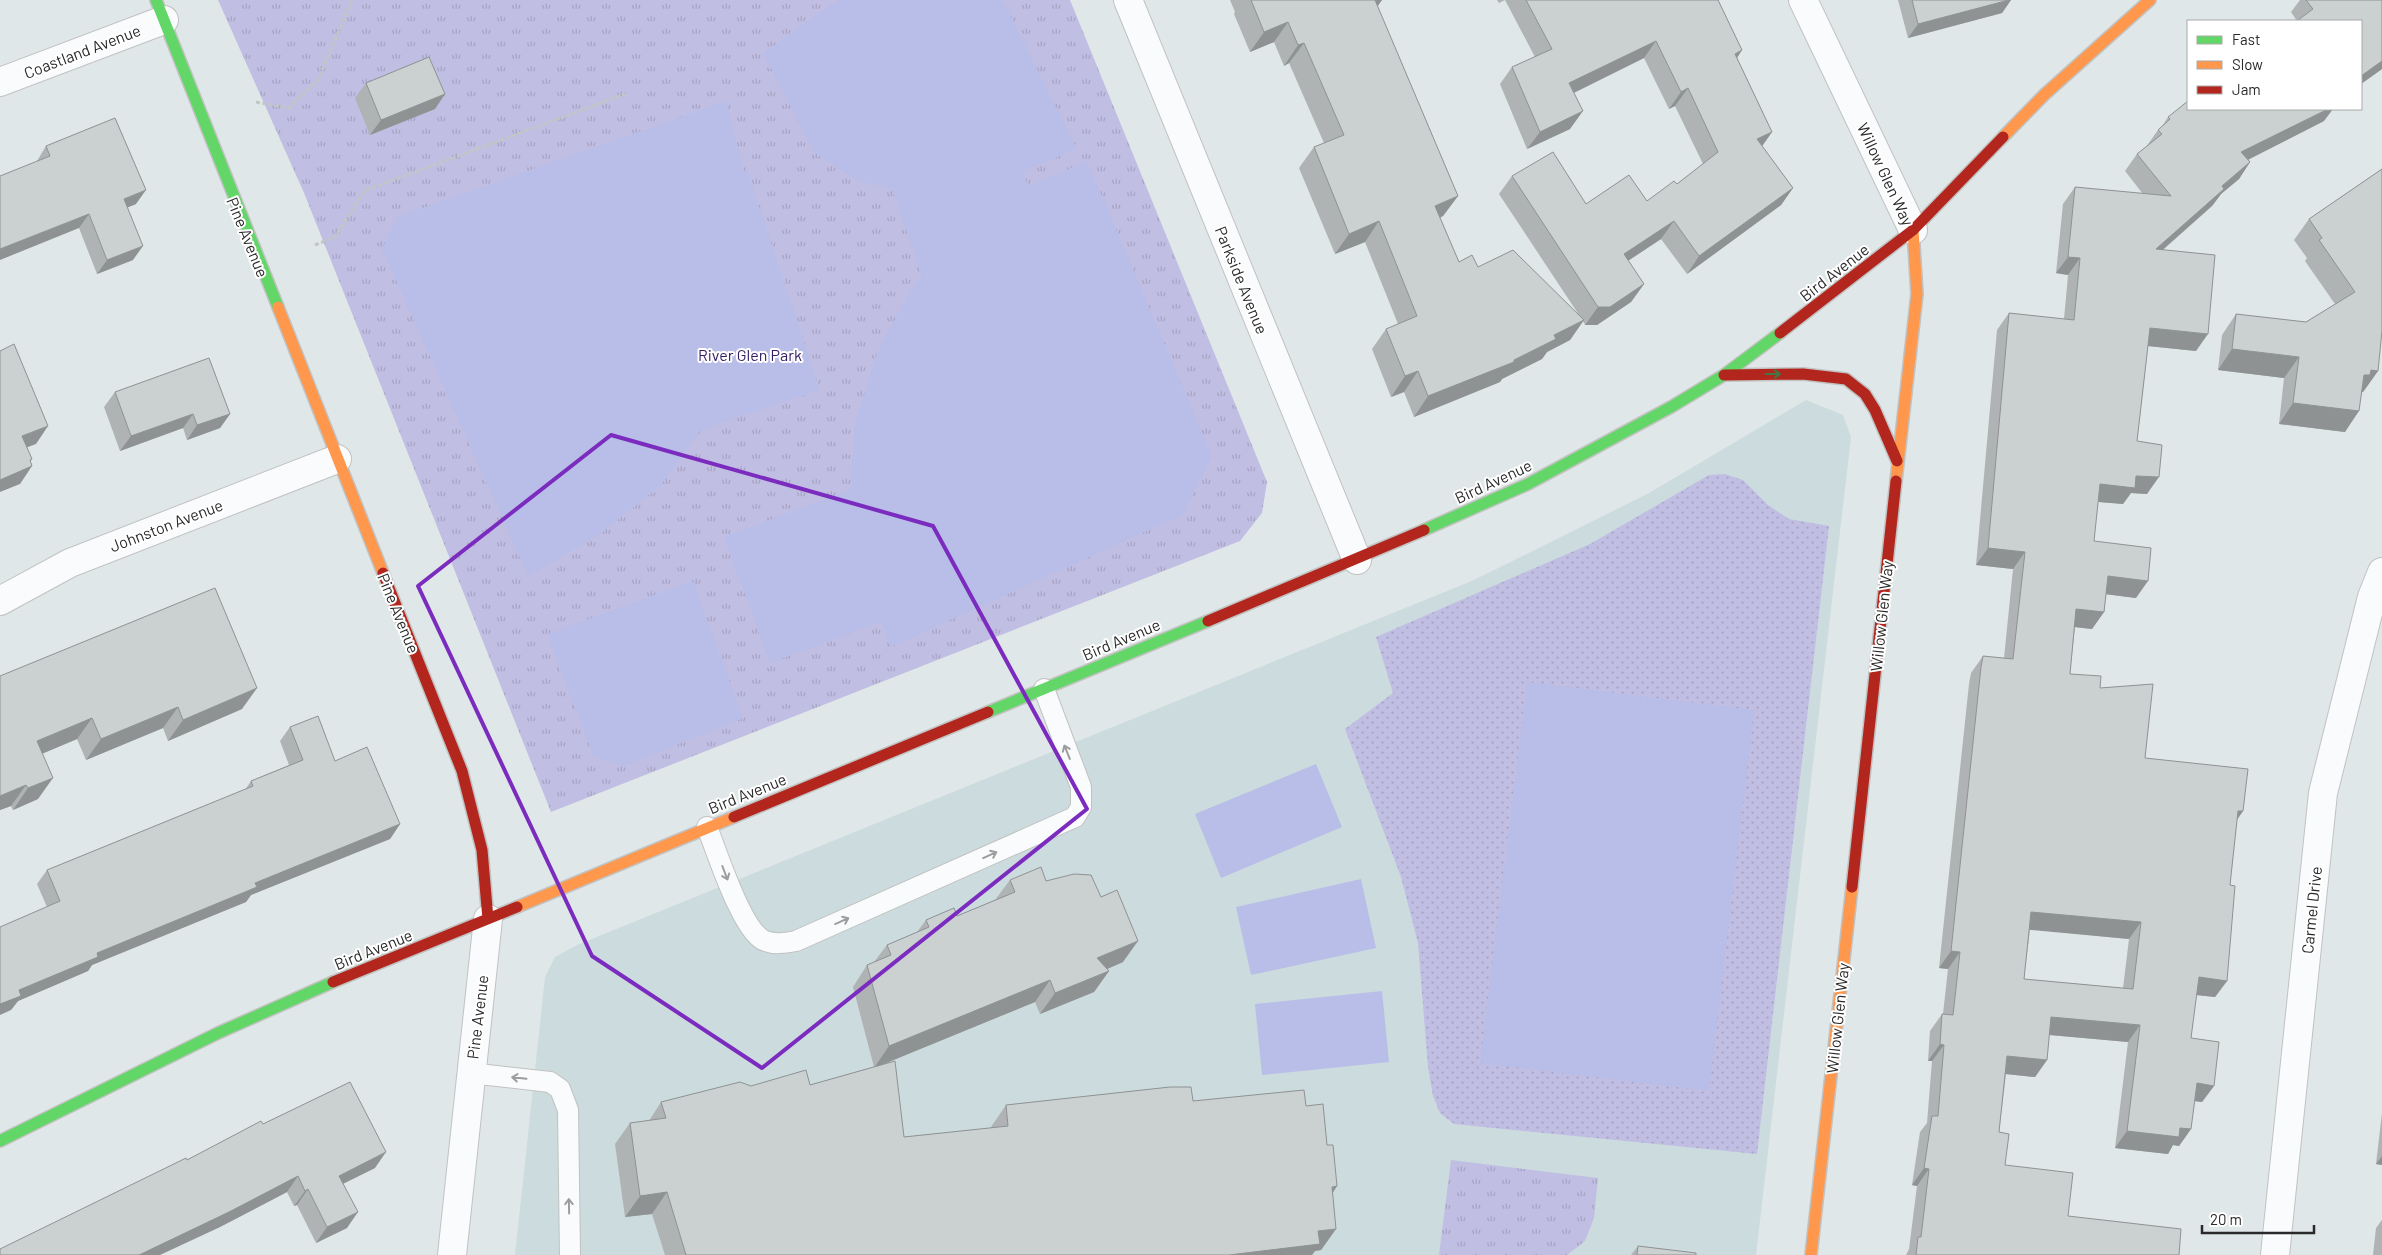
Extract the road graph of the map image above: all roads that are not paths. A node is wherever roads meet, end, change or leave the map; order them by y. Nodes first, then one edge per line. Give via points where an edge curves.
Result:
1 (1128, 0) edge
2 (1803, 0) edge
3 (2150, 0) edge
4 (160, 10) edge
5 (0, 82) edge
6 (1913, 230) junction
7 (1724, 375) junction
8 (337, 459) junction
9 (1898, 463) junction
10 (1357, 560) junction
11 (2382, 572) edge
12 (0, 601) edge
13 (1044, 688) junction
14 (707, 827) junction
15 (488, 919) junction
16 (470, 1073) junction
17 (0, 1141) edge
18 (452, 1255) edge
19 (570, 1255) edge
20 (1811, 1255) edge
21 (2275, 1255) edge

1 - 10 street, Parkside Avenue
2 - 6 street, Willow Glen Way
3 - 6 street, Bird Avenue via 2044,95
4 - 5 street, Coastland Avenue
4 - 8 street, Pine Avenue
6 - 7 street, Bird Avenue
6 - 9 street, Willow Glen Way via 1917,294
7 -> 9 street via 1803,374 1846,379 1865,394 1875,410
7 - 10 street, Bird Avenue via 1528,484
8 - 12 street, Johnston Avenue via 70,563
8 - 15 street, Pine Avenue via 462,771 482,850
9 - 20 street, Willow Glen Way
10 - 13 street, Bird Avenue
11 - 21 street, Carmel Drive via 2372,597 2323,793
13 - 14 street, Bird Avenue
14 -> 13 lane via 747,925 762,939 779,944 796,940 1075,817 1081,807 1081,787
14 - 15 street, Bird Avenue
15 - 16 street, Pine Avenue
15 - 17 street, Bird Avenue via 306,993
16 - 18 street, Pine Avenue
19 -> 16 lane via 568,1110 560,1089 550,1082

